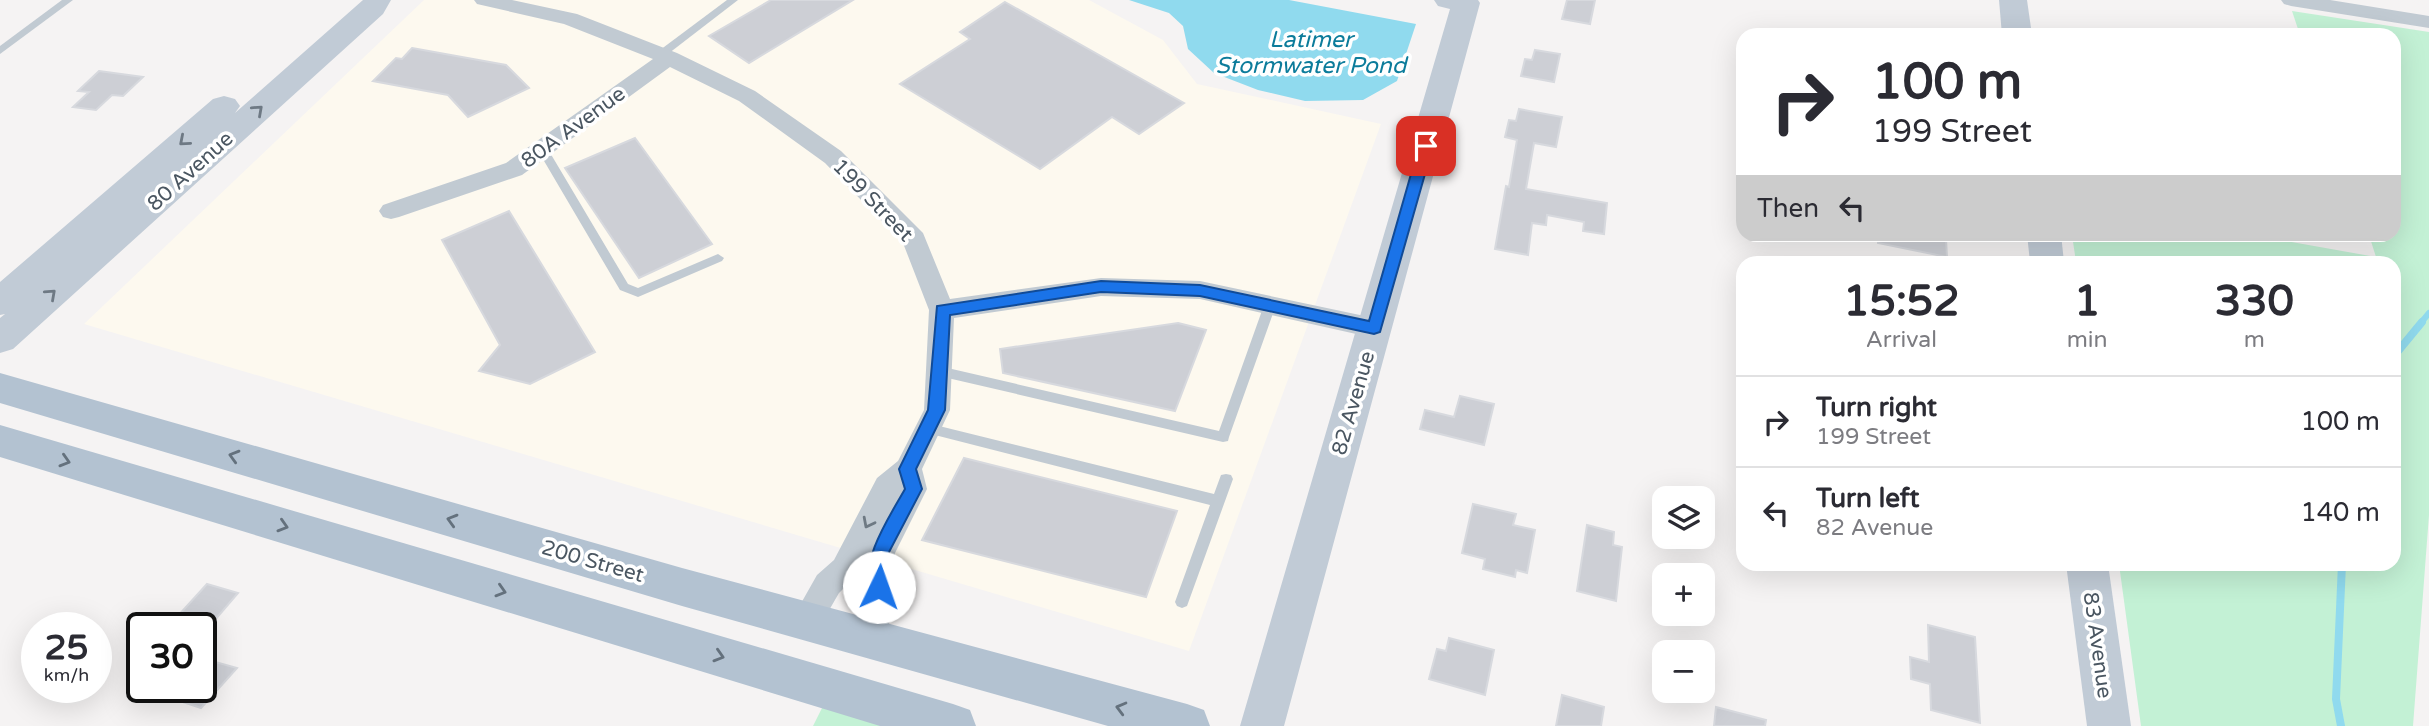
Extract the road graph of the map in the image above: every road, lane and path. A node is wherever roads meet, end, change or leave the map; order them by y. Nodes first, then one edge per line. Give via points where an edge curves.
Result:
1 (68, 0) edge
2 (347, 0) edge
3 (377, 0) edge
4 (484, 0) edge
5 (733, 0) edge
6 (2013, 0) edge
7 (2291, 0) edge
8 (1460, 1) edge
9 (2429, 22) edge
10 (2016, 28) edge
11 (0, 51) edge
12 (665, 56) junction
13 (542, 149) junction
14 (391, 211) dead end
15 (718, 258) dead end
16 (0, 302) edge
17 (1270, 306) junction
18 (942, 310) junction
19 (1374, 328) junction
20 (0, 339) edge
21 (939, 371) junction
22 (0, 388) edge
23 (928, 428) junction
24 (0, 441) edge
25 (908, 469) junction
26 (1226, 479) dead end
27 (1218, 501) junction
28 (2088, 571) edge
29 (1182, 602) dead end
30 (806, 621) junction
31 (869, 638) junction
32 (953, 726) edge
33 (1187, 726) edge
34 (1262, 726) edge
35 (2109, 726) edge

1 - 11 lane
2 -> 16 street, 80 Avenue
20 -> 3 street, 80 Avenue
4 - 12 street, 199 Street via 570,19
5 - 12 lane
6 - 10 street
7 - 9 street
8 - 19 street, 82 Avenue
12 - 13 street, 80A Avenue
12 - 18 street, 199 Street via 747,96 833,157 914,239
13 - 14 street, 80A Avenue via 514,169
13 - 15 lane via 630,292 638,293
17 - 18 street via 1200,290 1101,287
17 - 19 street
17 - 21 lane via 1223,436
18 - 21 street
19 - 34 street, 82 Avenue
21 - 23 street via 937,410
30 -> 22 main road, 200 Street
23 - 25 street
23 - 27 lane
24 -> 32 main road
25 -> 30 street via 887,486 844,569 828,584
25 - 31 street via 913,489 880,552 883,602
26 - 27 lane
27 - 29 lane
28 - 35 street, 83 Avenue
30 - 31 main road, 200 Street
33 -> 31 main road, 200 Street

